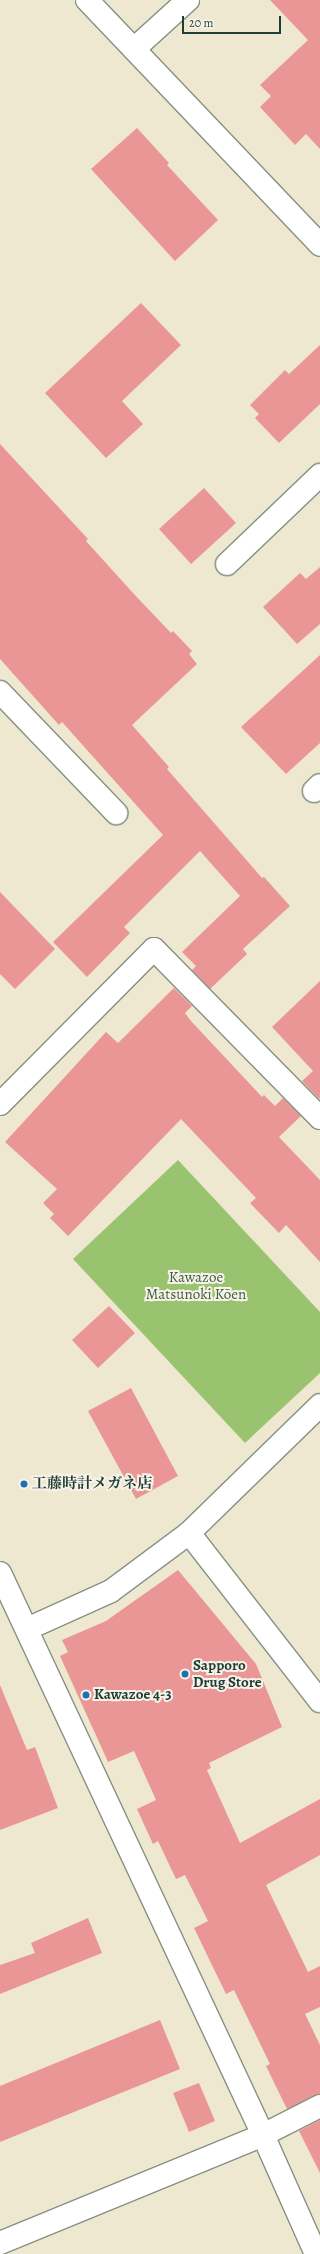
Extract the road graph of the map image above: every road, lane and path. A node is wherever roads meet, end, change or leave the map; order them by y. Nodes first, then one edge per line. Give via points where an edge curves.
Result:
1 (87, 0) edge
2 (188, 0) edge
3 (134, 49) junction
4 (320, 245) edge
5 (320, 475) edge
6 (227, 564) dead end
7 (0, 692) edge
8 (116, 813) dead end
9 (0, 1104) edge
10 (320, 1118) edge
11 (320, 1406) edge
12 (189, 1534) junction
13 (0, 1573) edge
14 (27, 1629) junction
15 (320, 1701) edge
16 (320, 2106) edge
17 (264, 2135) junction
18 (0, 2243) edge
19 (316, 2254) edge

1 - 3 street
2 - 3 street
3 - 4 street
5 - 6 street
7 - 8 street
9 - 10 street via 154,949
11 - 12 street
12 - 14 street via 111,1591
12 - 15 street
13 - 14 street
14 - 17 street
16 - 17 street
17 - 18 street
17 - 19 street

